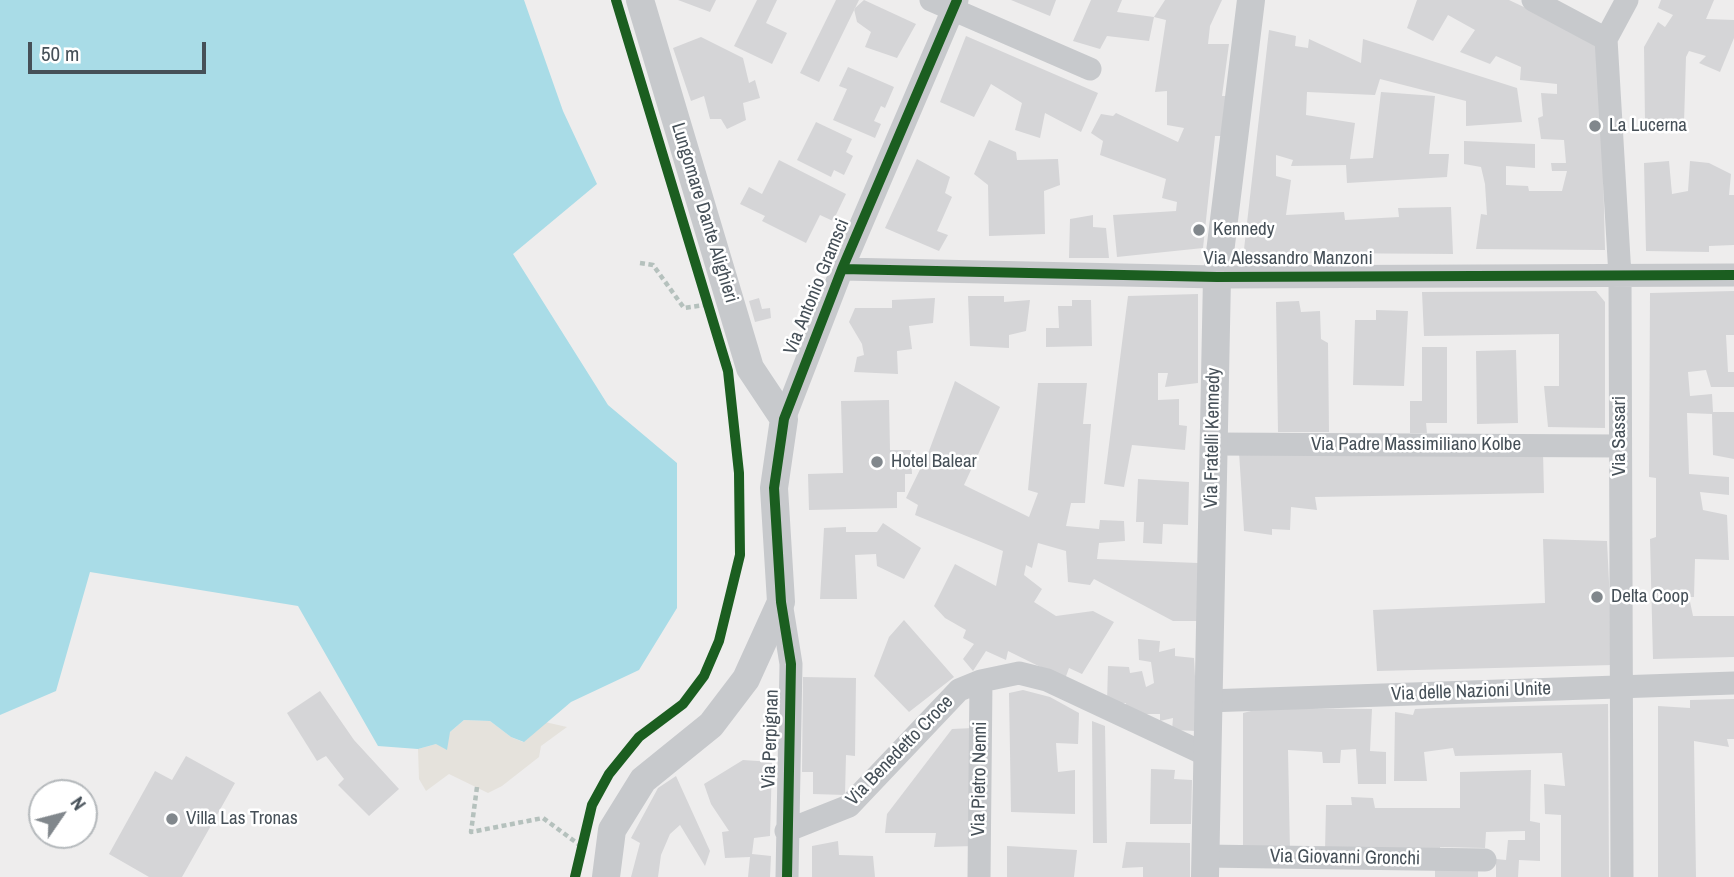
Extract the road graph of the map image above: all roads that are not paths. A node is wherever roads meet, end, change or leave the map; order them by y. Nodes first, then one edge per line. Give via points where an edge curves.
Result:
1 (639, 0) edge
2 (931, 0) edge
3 (1251, 0) edge
4 (1533, 0) edge
5 (1627, 0) edge
6 (955, 5) edge
7 (1606, 38) junction
8 (1090, 69) dead end
9 (842, 269) junction
10 (1734, 275) edge
11 (1620, 276) junction
12 (1217, 277) junction
13 (783, 419) junction
14 (1213, 444) junction
15 (1620, 446) junction
16 (781, 602) junction
17 (981, 681) junction
18 (1734, 683) edge
19 (1620, 687) junction
20 (1207, 701) junction
21 (1207, 755) junction
22 (786, 831) junction
23 (1485, 860) dead end
24 (1205, 866) edge
25 (606, 872) edge
26 (787, 877) edge
27 (979, 877) edge
28 (1622, 877) edge

1 - 13 street, Lungomare Dante Alighieri via 750,368
2 - 6 street
3 - 12 street, Via Fratelli Kennedy
4 - 7 street
5 - 7 street
6 - 8 street
6 - 9 street, Via Antonio Gramsci
7 - 11 street, Via Sassari
9 - 12 street, Via Alessandro Manzoni
9 - 13 street, Via Antonio Gramsci
10 - 11 street, Via Alessandro Manzoni
11 - 12 street, Via Alessandro Manzoni
11 - 15 street, Via Sassari
12 - 14 street, Via Fratelli Kennedy
13 - 16 street, Via Antonio Gramsci via 774,488
14 - 15 street, Via Padre Massimiliano Kolbe
14 - 20 street, Via Fratelli Kennedy
15 - 19 street, Via Sassari
16 - 22 street, Via Perpignan via 790,664
16 - 25 street via 746,679 711,725 643,780 612,830
17 - 21 street, Via Benedetto Croce via 1019,673 1047,680
17 - 22 street, Via Benedetto Croce via 959,690 849,806
17 - 27 street, Via Pietro Nenni
18 - 19 street, Via delle Nazioni Unite
19 - 20 street, Via delle Nazioni Unite
19 - 28 street, Via Sassari
20 - 21 street, Via Fratelli Kennedy
21 - 24 street, Via Fratelli Kennedy
22 - 26 street, Via Perpignan
23 - 24 street, Via Giovanni Gronchi

